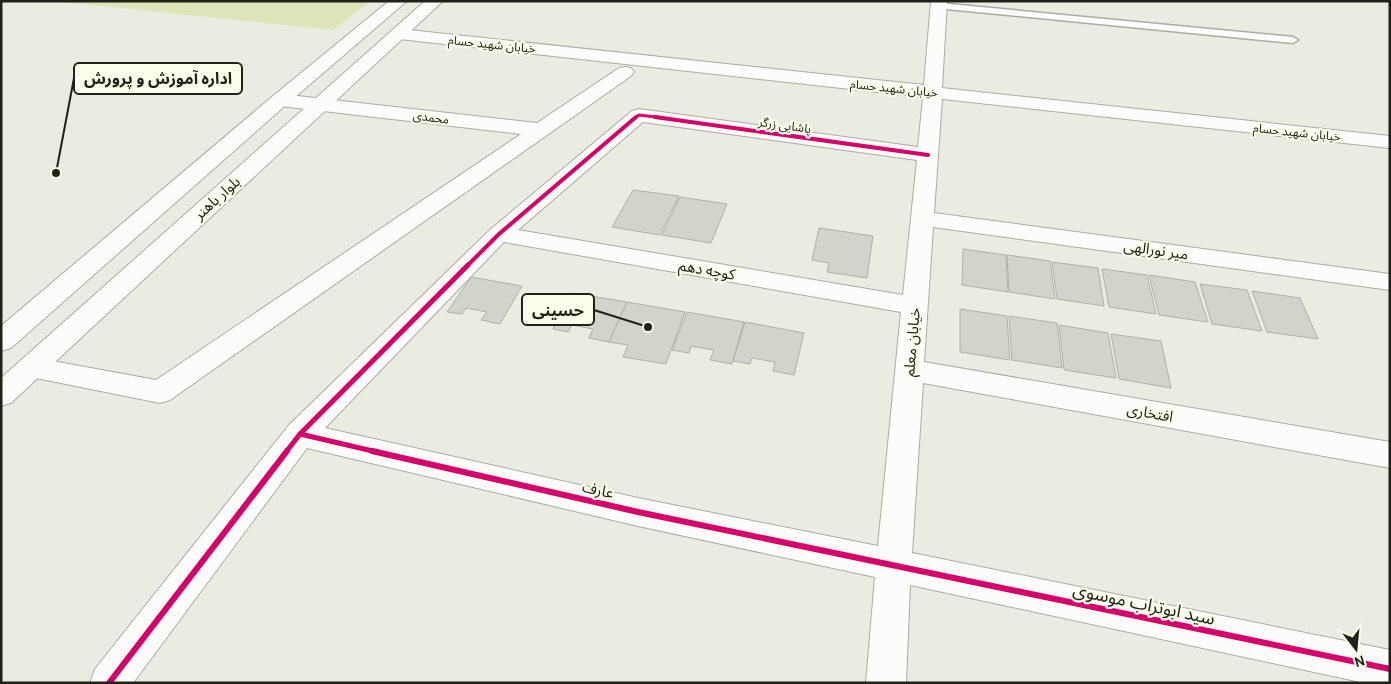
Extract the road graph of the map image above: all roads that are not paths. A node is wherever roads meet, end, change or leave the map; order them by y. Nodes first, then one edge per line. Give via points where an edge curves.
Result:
1 (399, 1) edge
2 (435, 1) edge
3 (939, 4) edge
4 (399, 34) junction
5 (1293, 40) dead end
6 (625, 72) dead end
7 (933, 92) junction
8 (280, 100) junction
9 (321, 104) junction
10 (542, 130) junction
11 (1390, 142) edge
12 (928, 156) junction
13 (922, 219) junction
14 (499, 234) junction
15 (1390, 282) edge
16 (915, 306) junction
17 (1, 341) edge
18 (31, 367) junction
19 (909, 370) junction
20 (1, 395) edge
21 (300, 434) junction
22 (1390, 455) edge
23 (892, 566) junction
24 (1390, 668) edge
25 (109, 683) edge
26 (886, 683) edge

1 - 8 street
2 - 4 street, بلوار باهنر
3 - 5 lane
3 - 7 street, خیابان معلم
4 - 7 street, خیابان شهید حسام
4 - 9 street, بلوار باهنر
6 - 10 street
7 - 11 street, خیابان شهید حسام
7 - 12 street, خیابان معلم
8 - 9 street, محمدی
8 - 17 street
9 - 10 street, محمدی
9 - 18 street, بلوار باهنر
10 - 18 street via 160,392
12 - 13 street, خیابان معلم
12 - 14 street, پاشایی زرگر via 639,115
13 - 15 street, میر نورالهی
13 - 16 street, خیابان معلم
14 - 16 street, کوچه دهم
14 - 21 street
16 - 19 street, خیابان معلم
18 - 20 street, بلوار باهنر
19 - 22 street, افتخاری
19 - 23 street, خیابان معلم
21 - 23 street, عارف
21 - 25 street
23 - 24 street, سید ابوتراب موسوی
23 - 26 street, خیابان معلم

